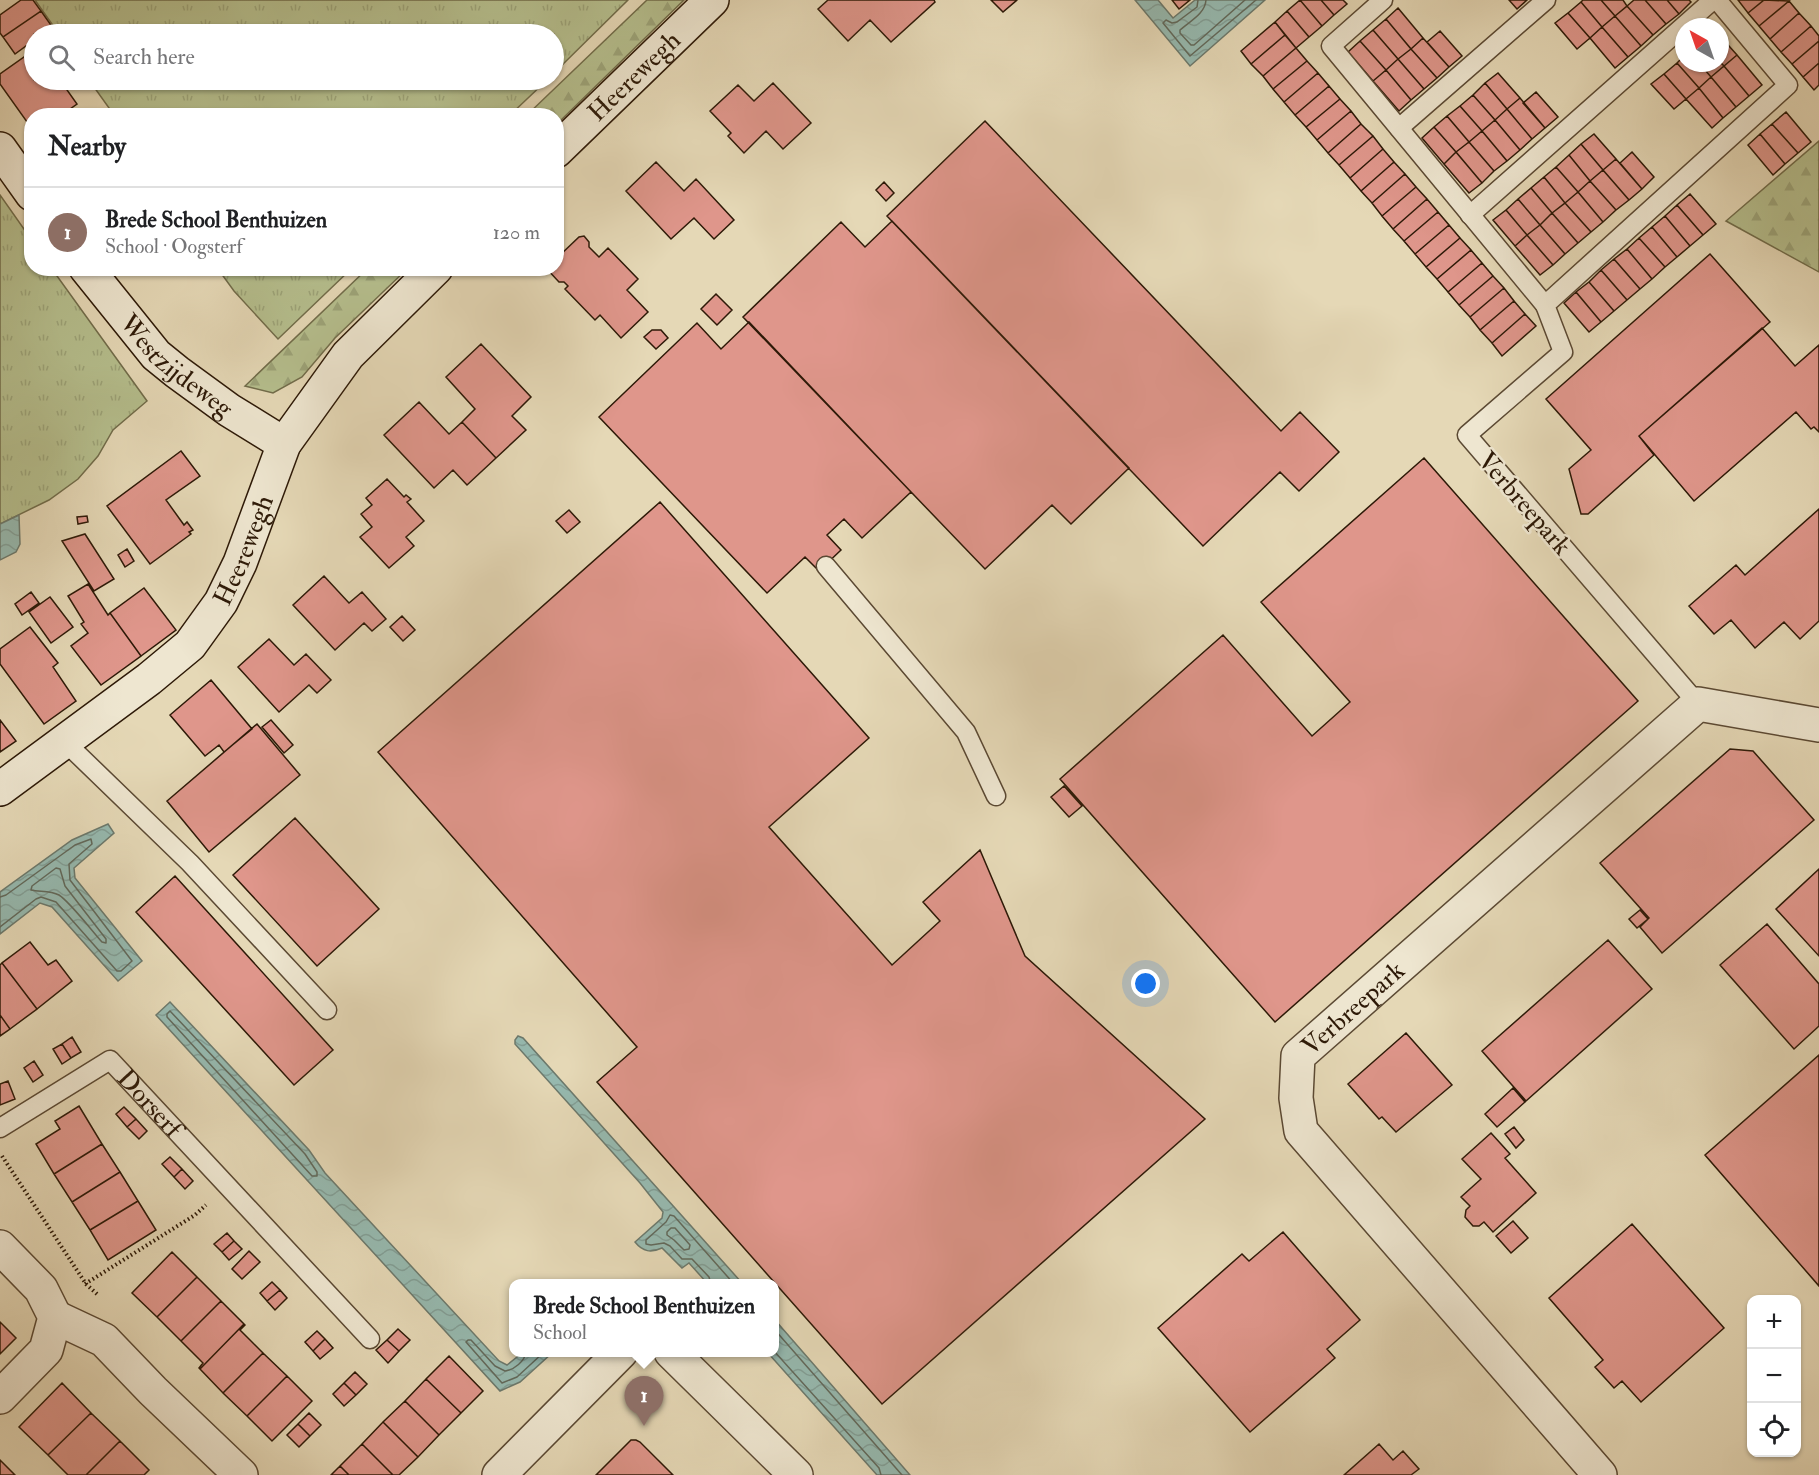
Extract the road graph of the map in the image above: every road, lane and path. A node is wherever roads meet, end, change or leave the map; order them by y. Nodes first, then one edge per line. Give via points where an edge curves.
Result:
1 (712, 0) edge
2 (1383, 0) edge
3 (1546, 0) edge
4 (1715, 0) edge
5 (1399, 128) junction
6 (564, 143) edge
7 (0, 149) edge
8 (24, 183) edge
9 (1470, 215) junction
10 (92, 276) edge
11 (428, 276) edge
12 (1545, 305) junction
13 (284, 444) junction
14 (826, 566) dead end
15 (1698, 704) junction
16 (1819, 725) edge
17 (64, 741) junction
18 (0, 789) edge
19 (996, 796) dead end
20 (327, 1010) dead end
21 (0, 1128) edge
22 (0, 1153) edge
23 (227, 1187) junction
24 (0, 1247) edge
25 (86, 1284) junction
26 (52, 1312) junction
27 (370, 1340) dead end
28 (617, 1357) edge
29 (675, 1357) edge
30 (0, 1397) edge
31 (241, 1475) edge
32 (499, 1475) edge
33 (796, 1475) edge
34 (1600, 1475) edge

1 - 6 street, Heerewegh
2 - 5 lane, Verbreepark via 1331,46
3 - 5 lane
4 - 9 lane
4 - 12 lane via 1788,85
5 - 9 lane, Verbreepark
7 - 8 street
9 - 12 lane, Verbreepark
10 - 13 street, Westzijdeweg via 156,355 229,410
11 - 13 street, Heerewegh via 348,355
12 - 15 lane, Verbreepark via 1563,352 1467,435
13 - 17 street, Heerewegh via 240,563 221,602 190,645
14 - 19 lane via 966,732
15 - 16 street
15 - 34 street, Verbreepark via 1298,1056 1296,1098 1300,1131
17 - 18 street, Heerewegh
17 - 20 lane via 190,863
21 - 23 lane, Dorserf via 110,1060
22 - 25 path
23 - 25 path via 195,1215
23 - 27 lane, Dorserf
24 - 26 street via 41,1290
25 - 26 path
26 - 30 street via 46,1350
26 - 31 street via 104,1340
28 - 32 street
29 - 33 street

